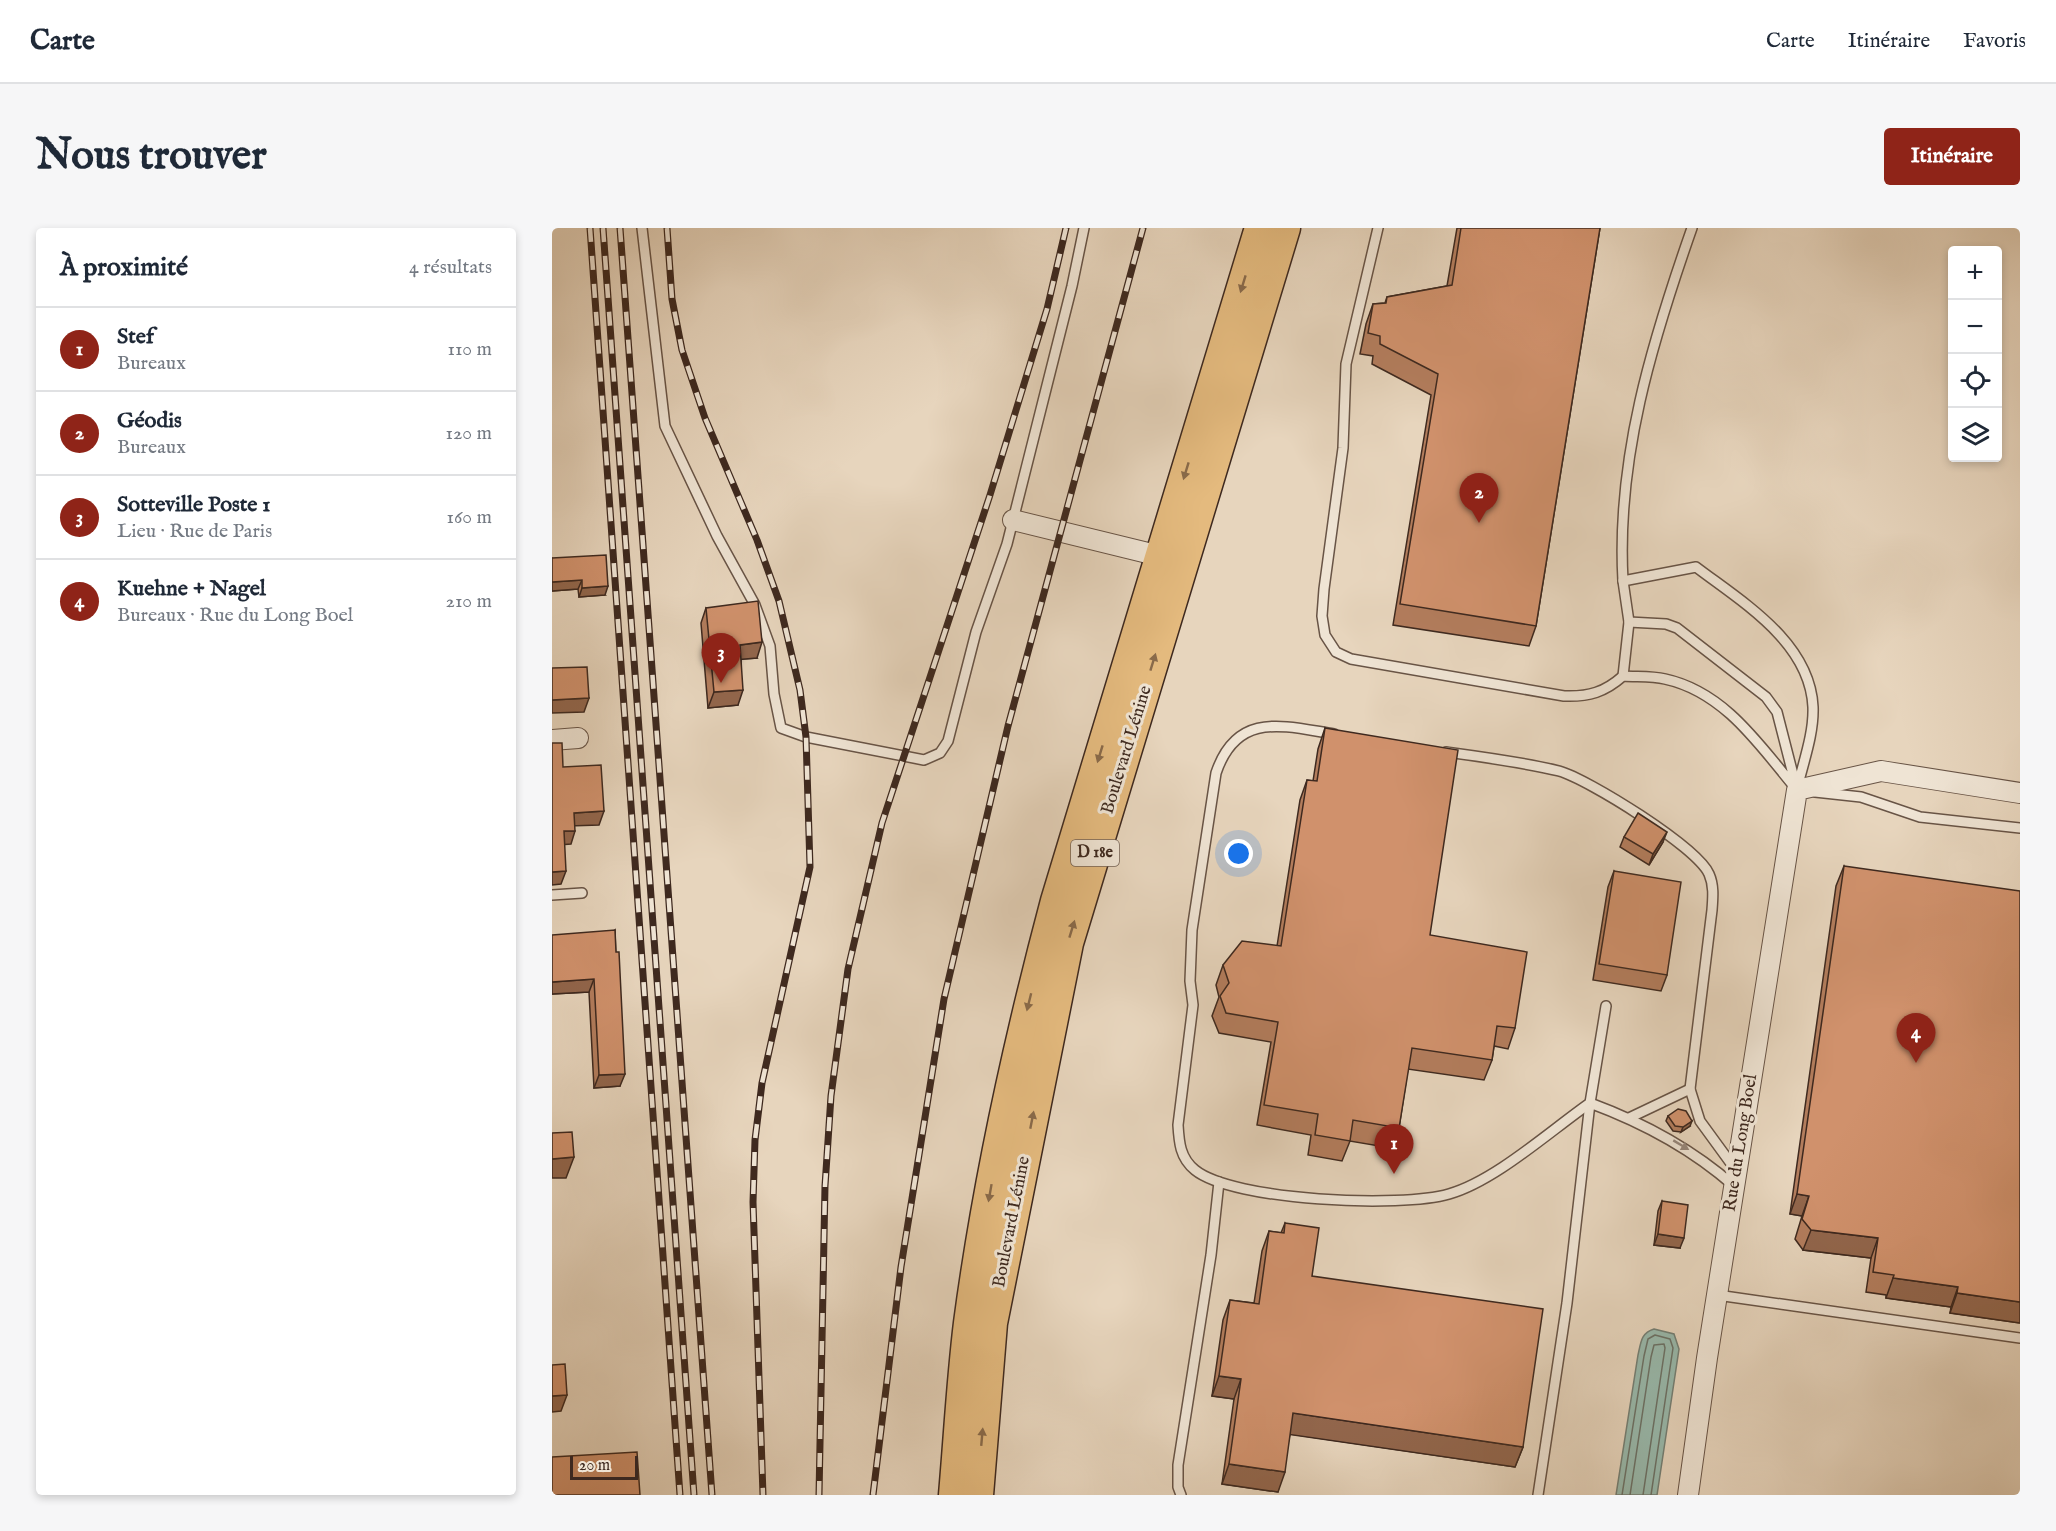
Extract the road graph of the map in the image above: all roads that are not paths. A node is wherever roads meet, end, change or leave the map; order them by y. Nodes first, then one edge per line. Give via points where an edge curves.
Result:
1 (642, 228) edge
2 (1084, 228) edge
3 (1260, 228) edge
4 (1285, 228) edge
5 (1378, 228) edge
6 (1692, 228) edge
7 (1013, 520) junction
8 (1160, 556) junction
9 (1623, 581) junction
10 (1629, 622) junction
11 (1623, 676) junction
12 (1347, 736) edge
13 (578, 738) dead end
14 (552, 740) edge
15 (1438, 750) edge
16 (1797, 790) junction
17 (2020, 793) edge
18 (2020, 828) edge
19 (582, 893) dead end
20 (552, 895) edge
21 (1606, 1006) dead end
22 (1690, 1089) junction
23 (1590, 1103) junction
24 (1629, 1118) junction
25 (1735, 1179) junction
26 (1219, 1182) junction
27 (1717, 1295) junction
28 (2020, 1338) edge
29 (954, 1495) edge
30 (978, 1495) edge
31 (1181, 1495) edge
32 (1538, 1495) edge
33 (1688, 1495) edge

1 - 7 lane via 665,426 755,605 770,646 782,728 806,737 914,759 933,758 940,753 948,741 976,632
2 - 7 lane
3 -> 8 main road, D 18e
30 -> 4 main road, Boulevard Lénine / D 18e via 992,1323 1068,943
5 - 11 lane via 1346,364 1343,448 1324,589 1325,635 1336,652 1351,658 1564,696 1595,694
6 - 9 lane via 1666,301 1640,399 1623,500
7 - 8 street
8 -> 29 main road, D 18e via 1056,901 1028,1009 983,1233 969,1325
9 - 10 lane
9 - 16 lane via 1696,567 1772,625 1801,668 1813,707
10 - 11 lane
10 - 16 lane via 1677,628 1766,697 1777,712
11 - 16 lane via 1663,678 1721,704
12 - 26 lane via 1262,726 1233,740 1216,773 1192,930 1193,1005 1178,1125 1184,1158 1195,1170
13 - 14 street
15 - 22 lane via 1560,772 1583,781 1675,839 1708,872 1713,890 1712,910
16 - 17 street via 1881,771
16 - 18 lane via 1861,797 1920,817
16 - 25 street, Rue du Long Boel
19 - 20 lane
21 - 23 lane
22 - 24 lane
22 - 25 lane via 1700,1121
23 - 24 lane
23 - 26 lane via 1486,1178 1449,1194 1410,1200 1314,1198
23 - 32 lane via 1567,1303
24 -> 25 lane
25 - 27 street, Rue du Long Boel
26 - 31 lane via 1178,1466
27 - 28 lane
27 - 33 street, Rue du Long Boel

